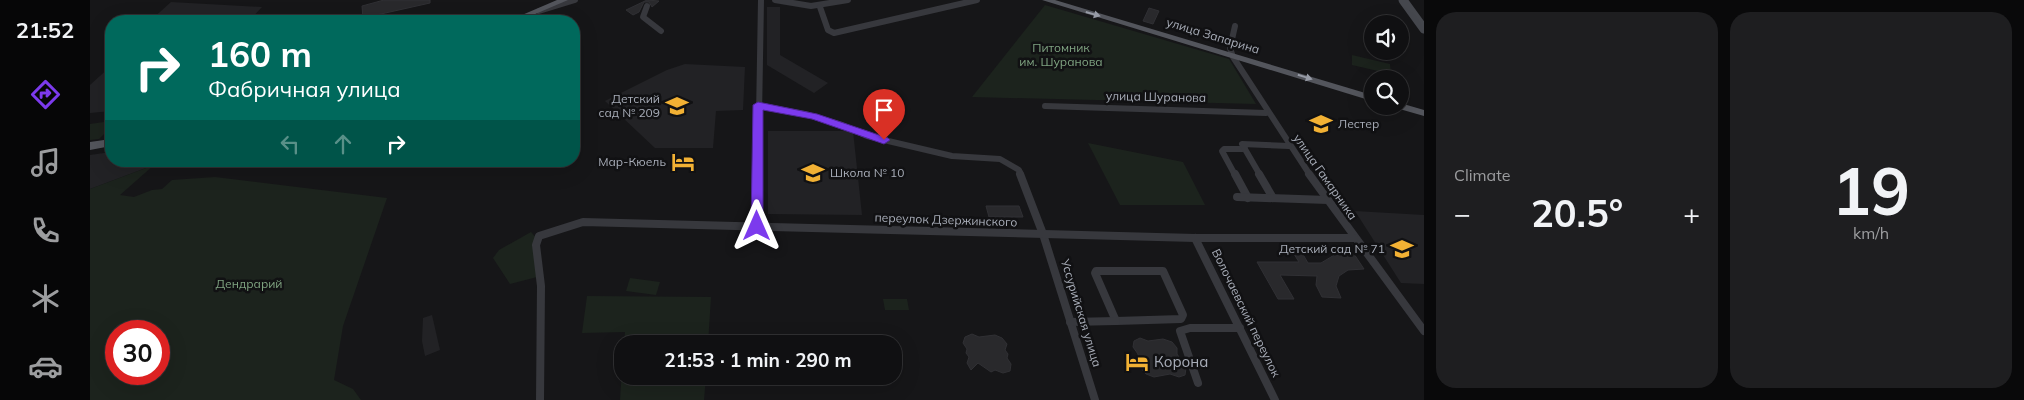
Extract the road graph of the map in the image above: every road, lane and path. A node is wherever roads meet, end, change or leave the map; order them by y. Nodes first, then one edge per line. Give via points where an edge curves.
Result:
1 (564, 0) edge
2 (575, 0) edge
3 (760, 0) edge
4 (775, 0) edge
5 (848, 0) edge
6 (977, 0) edge
7 (1046, 0) edge
8 (1403, 0) edge
9 (647, 6) dead end
10 (820, 7) junction
11 (533, 13) junction
12 (528, 15) edge
13 (1235, 26) dead end
14 (1424, 29) edge
15 (661, 31) dead end
16 (1234, 56) junction
17 (1364, 96) edge
18 (758, 105) junction
19 (1045, 106) dead end
20 (1409, 109) edge
21 (1266, 113) junction
22 (1424, 113) edge
23 (105, 144) edge
24 (90, 146) edge
25 (1289, 146) junction
26 (1245, 149) junction
27 (1237, 197) dead end
28 (1248, 198) junction
29 (1273, 198) junction
30 (1328, 200) junction
31 (757, 226) junction
32 (1043, 234) junction
33 (1195, 238) junction
34 (1354, 238) junction
35 (1116, 321) junction
36 (1070, 322) junction
37 (1240, 328) junction
38 (1424, 331) edge
39 (1198, 383) dead end
40 (540, 400) edge
41 (1095, 400) edge
42 (1275, 400) edge

1 - 11 main road
2 - 11 street
3 - 18 street
4 - 10 street via 807,8
5 - 10 street
6 - 10 street via 834,33 828,30
7 -> 16 main road, улица Запарина
8 - 14 main road
9 - 15 street via 643,17
11 - 12 main road
13 - 16 street, улица Гамарника via 1230,48
16 -> 17 main road, улица Запарина
16 - 21 street, улица Гамарника
18 - 31 street
18 - 32 street, Уссурийская улица via 804,114 867,136 952,156 1000,159 1010,163 1019,170
19 - 21 street, улица Шуранова
20 - 22 main road
21 - 25 street, улица Гамарника
23 - 24 main road
25 - 26 street via 1242,144
25 - 30 street, улица Гамарника
26 - 28 street via 1222,151
26 - 29 street
27 - 28 street
28 - 29 street
29 - 30 street
30 - 34 street, улица Гамарника
31 - 32 street, переулок Дзержинского
31 - 40 street, переулок Дзержинского via 583,222 539,236 536,245 541,286
32 - 33 street, переулок Дзержинского
32 - 36 street, Уссурийская улица
33 - 34 street, переулок Дзержинского
33 - 37 street, Волочаевский переулок
34 - 38 street, улица Гамарника
35 - 35 street via 1181,319 1183,315 1163,271 1096,271
35 - 36 street
36 - 41 street, Уссурийская улица
37 - 39 street via 1180,331
37 - 42 street, Волочаевский переулок

